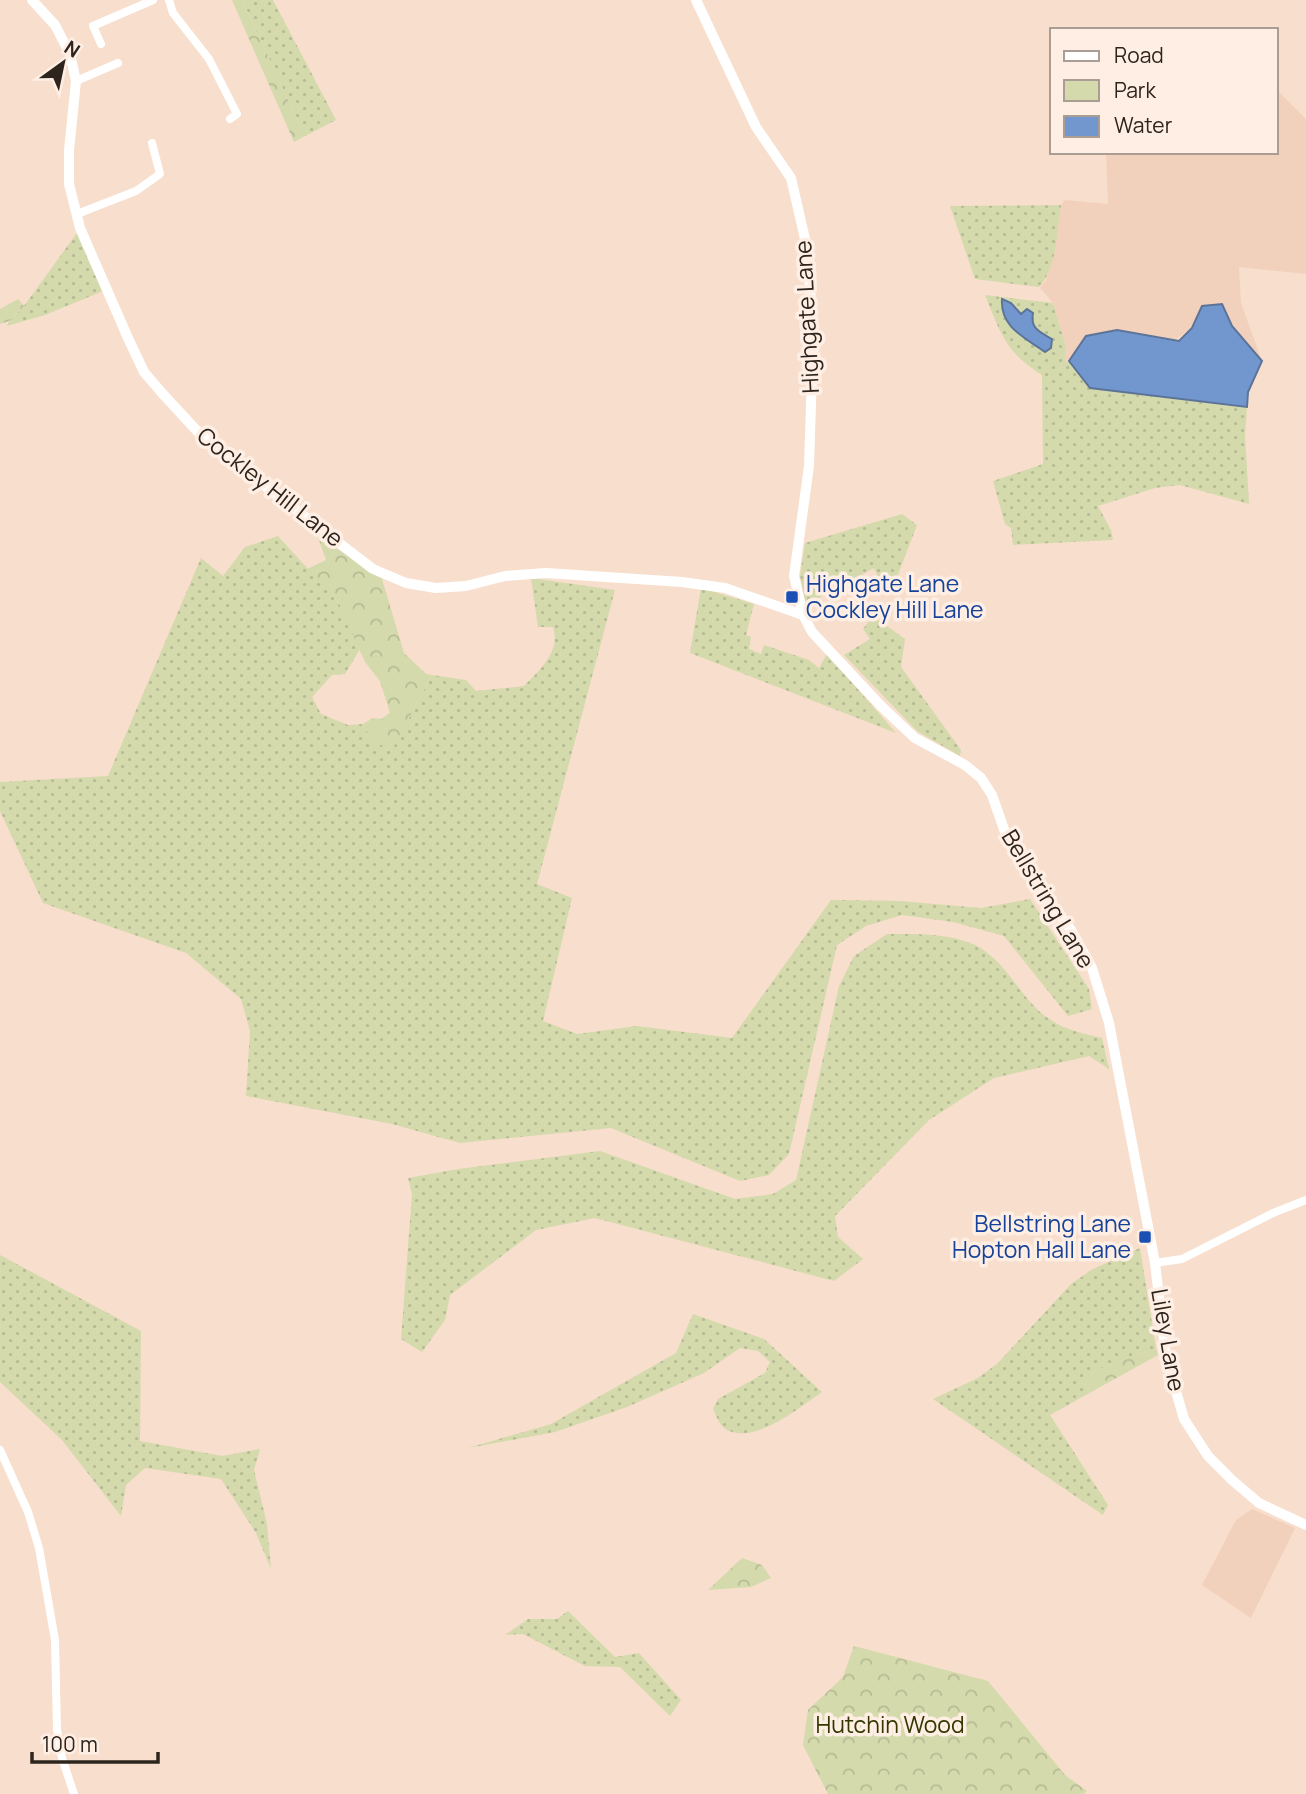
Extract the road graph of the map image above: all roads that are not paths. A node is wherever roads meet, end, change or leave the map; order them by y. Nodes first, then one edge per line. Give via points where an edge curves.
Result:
1 (32, 0) edge
2 (153, 0) edge
3 (169, 0) edge
4 (696, 0) edge
5 (142, 3) edge
6 (101, 44) dead end
7 (118, 63) dead end
8 (76, 82) junction
9 (230, 119) dead end
10 (152, 143) dead end
11 (77, 214) junction
12 (803, 615) junction
13 (1306, 1200) edge
14 (1155, 1263) junction
15 (0, 1450) edge
16 (1306, 1525) edge
17 (74, 1794) edge

1 - 8 main road, Cockley Hill Lane via 62,38
2 - 5 street
3 - 9 street via 173,13 209,59 237,114
4 - 12 main road, Highgate Lane via 756,127 791,178 808,252 813,342 809,466 794,576
5 - 6 street via 93,26
7 - 8 street
8 - 11 main road, Cockley Hill Lane via 69,184
10 - 11 street via 160,174 136,191
11 - 12 main road, Cockley Hill Lane via 144,372 198,432 373,569 406,583 436,588 546,573 682,582 725,588
12 - 14 main road, Bellstring Lane via 812,632 915,738 981,778 1006,835 1092,968 1109,1023
13 - 14 street via 1182,1259
14 - 16 main road, Liley Lane via 1166,1357 1184,1419 1208,1456 1232,1480 1259,1503
15 - 17 street via 39,1548 55,1640 57,1730

